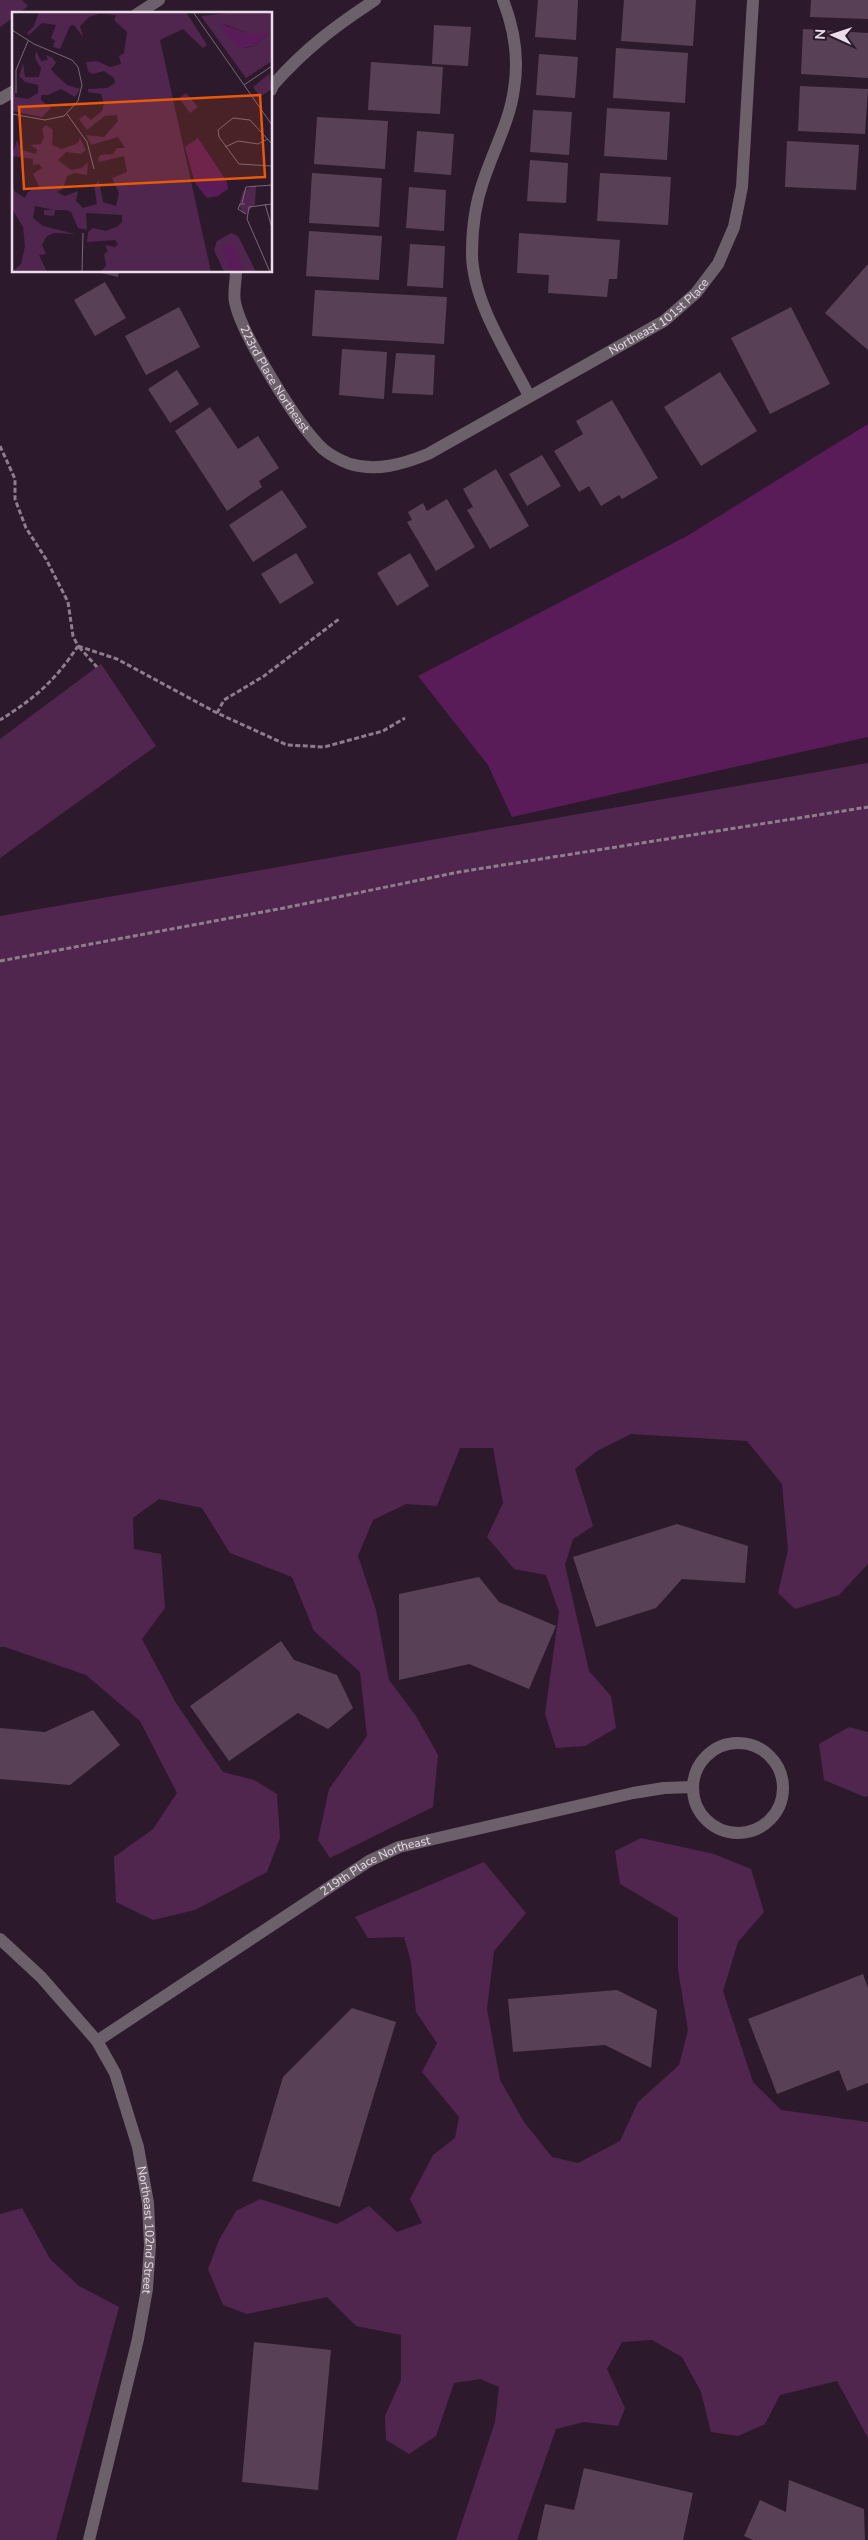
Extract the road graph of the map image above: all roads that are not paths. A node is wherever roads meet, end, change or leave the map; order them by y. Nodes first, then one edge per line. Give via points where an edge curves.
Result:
1 (159, 0) edge
2 (375, 0) edge
3 (503, 0) edge
4 (753, 0) edge
5 (140, 12) edge
6 (272, 88) edge
7 (12, 92) edge
8 (0, 99) edge
9 (236, 272) edge
10 (529, 396) junction
11 (351, 464) joint
12 (693, 1787) junction
13 (0, 1938) edge
14 (97, 2041) junction
15 (89, 2540) edge

1 - 5 street
2 - 6 street via 329,30 300,54
3 - 10 street via 512,22 514,89 483,181 475,216 472,254 477,290
4 - 10 street, Northeast 101st Place via 742,187 734,227 718,264 696,292 664,321
7 - 8 street
9 - 11 street, 223rd Place Northeast via 235,302 252,345 311,435 325,451
10 - 11 street, Northeast 101st Place via 428,454 406,463 386,468
12 - 12 street via 694,1802 712,1826 741,1834 769,1822 783,1796 783,1781 769,1755 757,1746 742,1742 714,1749 703,1759 695,1772
12 - 14 street, 219th Place Northeast via 633,1793 399,1847 369,1861
13 - 14 street, Northeast 102nd Street via 41,1977
14 - 15 street, Northeast 102nd Street via 115,2073 138,2147 148,2203 150,2246 147,2290 138,2339

